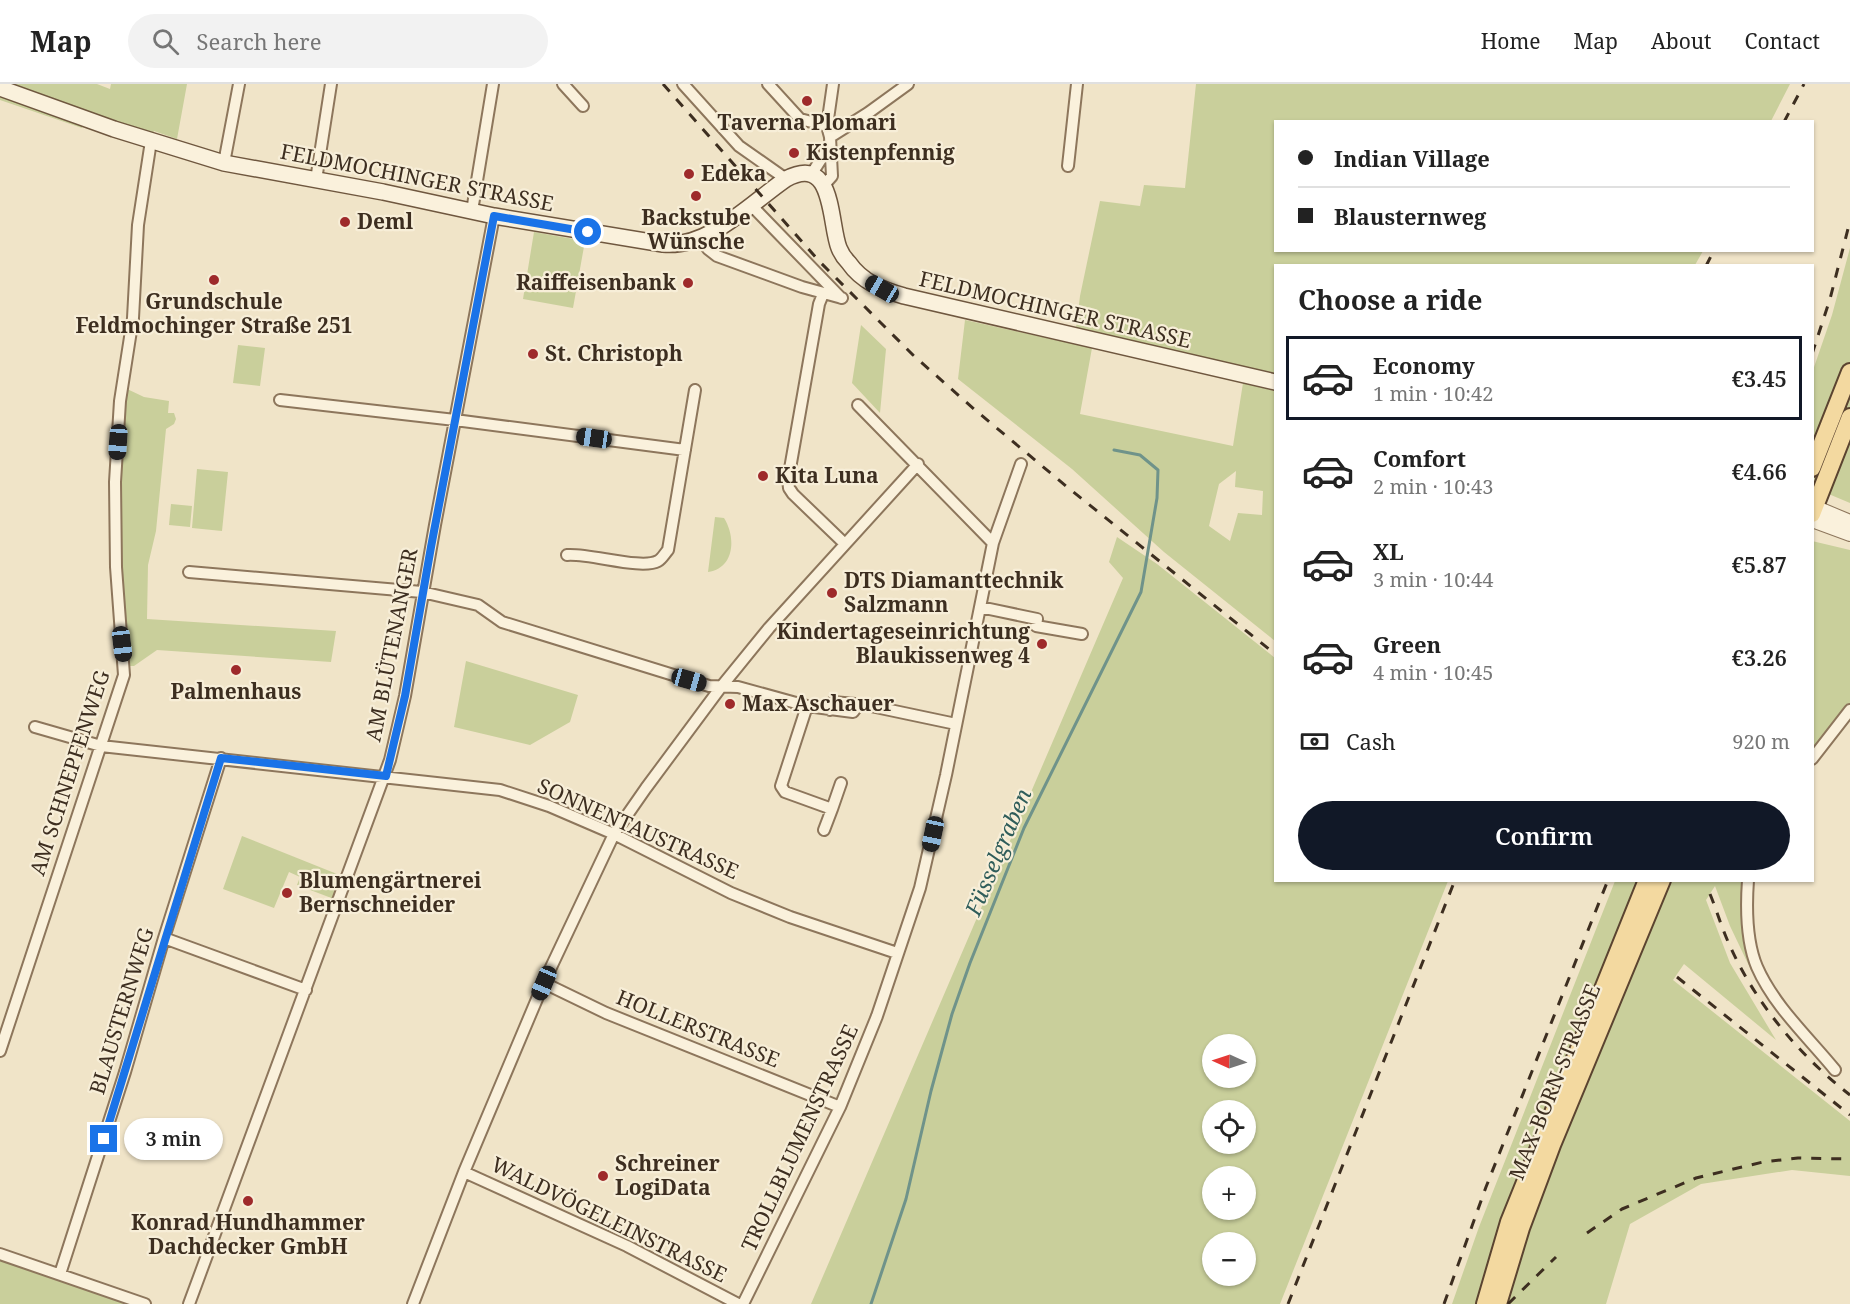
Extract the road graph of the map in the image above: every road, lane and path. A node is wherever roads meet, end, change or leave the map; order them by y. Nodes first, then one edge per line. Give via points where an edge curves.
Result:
1 (239, 84) edge
2 (331, 84) edge
3 (493, 84) edge
4 (563, 84) edge
5 (683, 84) edge
6 (768, 84) edge
7 (833, 84) edge
8 (908, 84) edge
9 (1077, 84) edge
10 (0, 88) edge
11 (583, 106) dead end
12 (827, 126) junction
13 (151, 141) junction
14 (830, 141) junction
15 (224, 163) junction
16 (1068, 166) dead end
17 (786, 179) junction
18 (316, 180) junction
19 (817, 180) junction
20 (751, 205) junction
21 (472, 211) junction
22 (494, 216) junction
23 (700, 238) junction
24 (823, 294) junction
25 (1850, 372) edge
26 (1274, 382) edge
27 (695, 390) dead end
28 (280, 400) dead end
29 (858, 405) dead end
30 (1850, 417) edge
31 (455, 420) junction
32 (686, 450) junction
33 (1814, 463) edge
34 (918, 464) junction
35 (1021, 464) dead end
36 (1814, 508) edge
37 (1814, 511) edge
38 (1814, 512) edge
39 (1850, 522) edge
40 (1850, 534) edge
41 (993, 543) junction
42 (845, 544) junction
43 (567, 555) dead end
44 (189, 572) dead end
45 (422, 592) junction
46 (980, 607) junction
47 (1082, 634) dead end
48 (721, 687) junction
49 (807, 706) junction
50 (1850, 710) edge
51 (956, 724) junction
52 (35, 727) dead end
53 (101, 746) junction
54 (1814, 756) edge
55 (221, 758) junction
56 (386, 776) junction
57 (841, 783) dead end
58 (832, 809) junction
59 (824, 830) dead end
60 (614, 834) junction
61 (1646, 882) edge
62 (1661, 882) edge
63 (1748, 882) edge
64 (164, 938) junction
65 (897, 953) junction
66 (544, 983) junction
67 (306, 990) junction
68 (0, 1051) edge
69 (1835, 1070) dead end
70 (840, 1107) junction
71 (464, 1172) junction
72 (0, 1254) edge
73 (60, 1274) junction
74 (145, 1304) edge
75 (189, 1304) edge
76 (413, 1304) edge
77 (738, 1304) edge
78 (743, 1304) edge
79 (1485, 1304) edge
80 (1498, 1304) edge

1 - 15 street
2 - 18 street
3 - 21 street
4 - 11 street
5 - 17 street via 739,146
6 - 12 street via 800,119
7 - 12 street
8 - 14 street
9 - 16 street
10 - 13 main road, FELDMOCHINGER STRASSE
12 - 14 street
13 - 15 main road, FELDMOCHINGER STRASSE
13 - 53 street, AM SCHNEPFENWEG via 138,225 133,318 120,401 115,482 116,567 125,666
14 - 19 street
14 - 19 street via 832,176
15 - 18 main road, FELDMOCHINGER STRASSE
17 - 19 main road, FELDMOCHINGER STRASSE via 797,174
17 - 20 main road, FELDMOCHINGER STRASSE
18 - 21 main road, FELDMOCHINGER STRASSE
19 - 26 main road, FELDMOCHINGER STRASSE via 830,198 839,248 850,266 882,289
20 - 23 main road, FELDMOCHINGER STRASSE
20 - 24 street via 842,298
21 - 22 main road, FELDMOCHINGER STRASSE
22 - 23 main road, FELDMOCHINGER STRASSE via 663,244 688,243
22 - 31 street, AM BLÜTENANGER
23 - 24 street via 717,256
24 - 42 street via 806,369 789,488
25 - 33 main road
27 - 32 street
28 - 31 street
29 - 34 street
30 - 36 main road
31 - 32 street
31 - 45 street, AM BLÜTENANGER
32 - 43 street via 670,543 658,561
34 - 41 street
34 - 42 street
35 - 41 street, TROLLBLUMENSTRASSE
37 - 39 street
38 - 40 street
41 - 46 street, TROLLBLUMENSTRASSE
42 - 48 street
44 - 45 street
45 - 48 street via 478,605 502,622 569,644
45 - 56 street, AM BLÜTENANGER via 405,696
46 - 47 street via 1036,620 1036,626
46 - 51 street, TROLLBLUMENSTRASSE
48 - 49 street via 738,687
48 - 60 street
49 - 51 street via 853,712 859,704
49 - 58 street via 782,786 785,792
50 - 54 street
51 - 65 street, TROLLBLUMENSTRASSE via 920,888
52 - 53 street, SONNENTAUSTRASSE
53 - 55 street, SONNENTAUSTRASSE
53 - 68 street, AM SCHNEPFENWEG
55 - 56 street, SONNENTAUSTRASSE
55 - 64 street, BLAUSTERNWEG
56 - 60 street, SONNENTAUSTRASSE via 500,790
56 - 67 street, AM BLÜTENANGER
57 - 58 street
58 - 59 street
60 - 65 street, SONNENTAUSTRASSE via 731,893
60 - 66 street
61 - 79 main road, MAX-BORN-STRASSE via 1509,1222
62 - 80 main road, MAX-BORN-STRASSE via 1552,1145
63 - 69 street via 1746,902 1757,967 1773,995
64 - 67 street
64 - 73 street, BLAUSTERNWEG
65 - 70 street, TROLLBLUMENSTRASSE via 877,1016
66 - 70 street, HOLLERSTRASSE via 606,1013
66 - 71 street
67 - 75 street, AM BLÜTENANGER
70 - 78 street, TROLLBLUMENSTRASSE
71 - 76 street
71 - 77 street, WALDVÖGELEINSTRASSE via 627,1246
72 - 73 street
73 - 74 street

